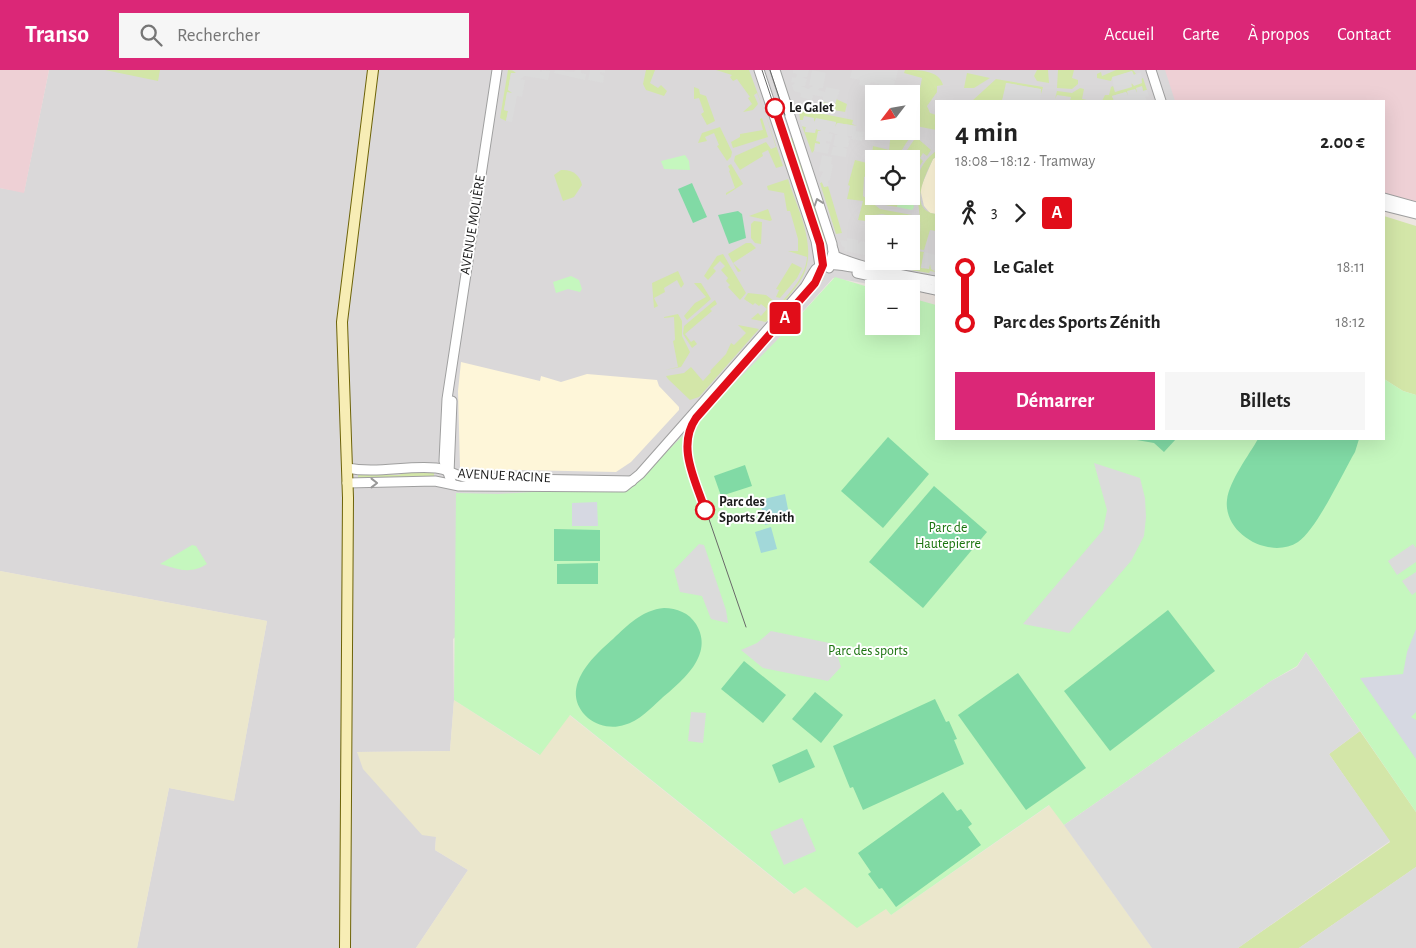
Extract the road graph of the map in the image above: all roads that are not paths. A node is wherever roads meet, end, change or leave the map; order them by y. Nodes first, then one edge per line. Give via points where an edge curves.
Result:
1 (373, 70) edge
2 (497, 70) edge
3 (759, 70) edge
4 (775, 70) edge
5 (1151, 70) edge
6 (1161, 100) edge
7 (1385, 198) edge
8 (1385, 206) edge
9 (1416, 207) edge
10 (1416, 214) edge
11 (833, 249) junction
12 (826, 266) junction
13 (865, 266) edge
14 (865, 269) edge
15 (882, 270) edge
16 (935, 281) edge
17 (935, 290) edge
18 (347, 468) junction
19 (449, 473) junction
20 (632, 481) junction
21 (348, 483) junction
22 (452, 484) junction
23 (345, 948) edge

1 - 18 main road via 342,322
2 - 19 street, AVENUE MOLIÈRE via 445,416 444,461
3 - 12 street
11 -> 4 street
5 - 6 street
7 - 9 street
8 - 10 street
11 - 12 street
11 - 13 street via 835,256
12 - 14 street
12 - 17 street
12 - 20 street
15 - 16 street
18 - 19 street, AVENUE RACINE via 435,468
18 - 21 main road
19 - 20 street, AVENUE RACINE via 470,478
19 - 22 street, AVENUE MOLIÈRE
20 - 22 street, AVENUE RACINE via 619,488
21 -> 22 street, AVENUE RACINE via 435,481
21 - 23 main road

